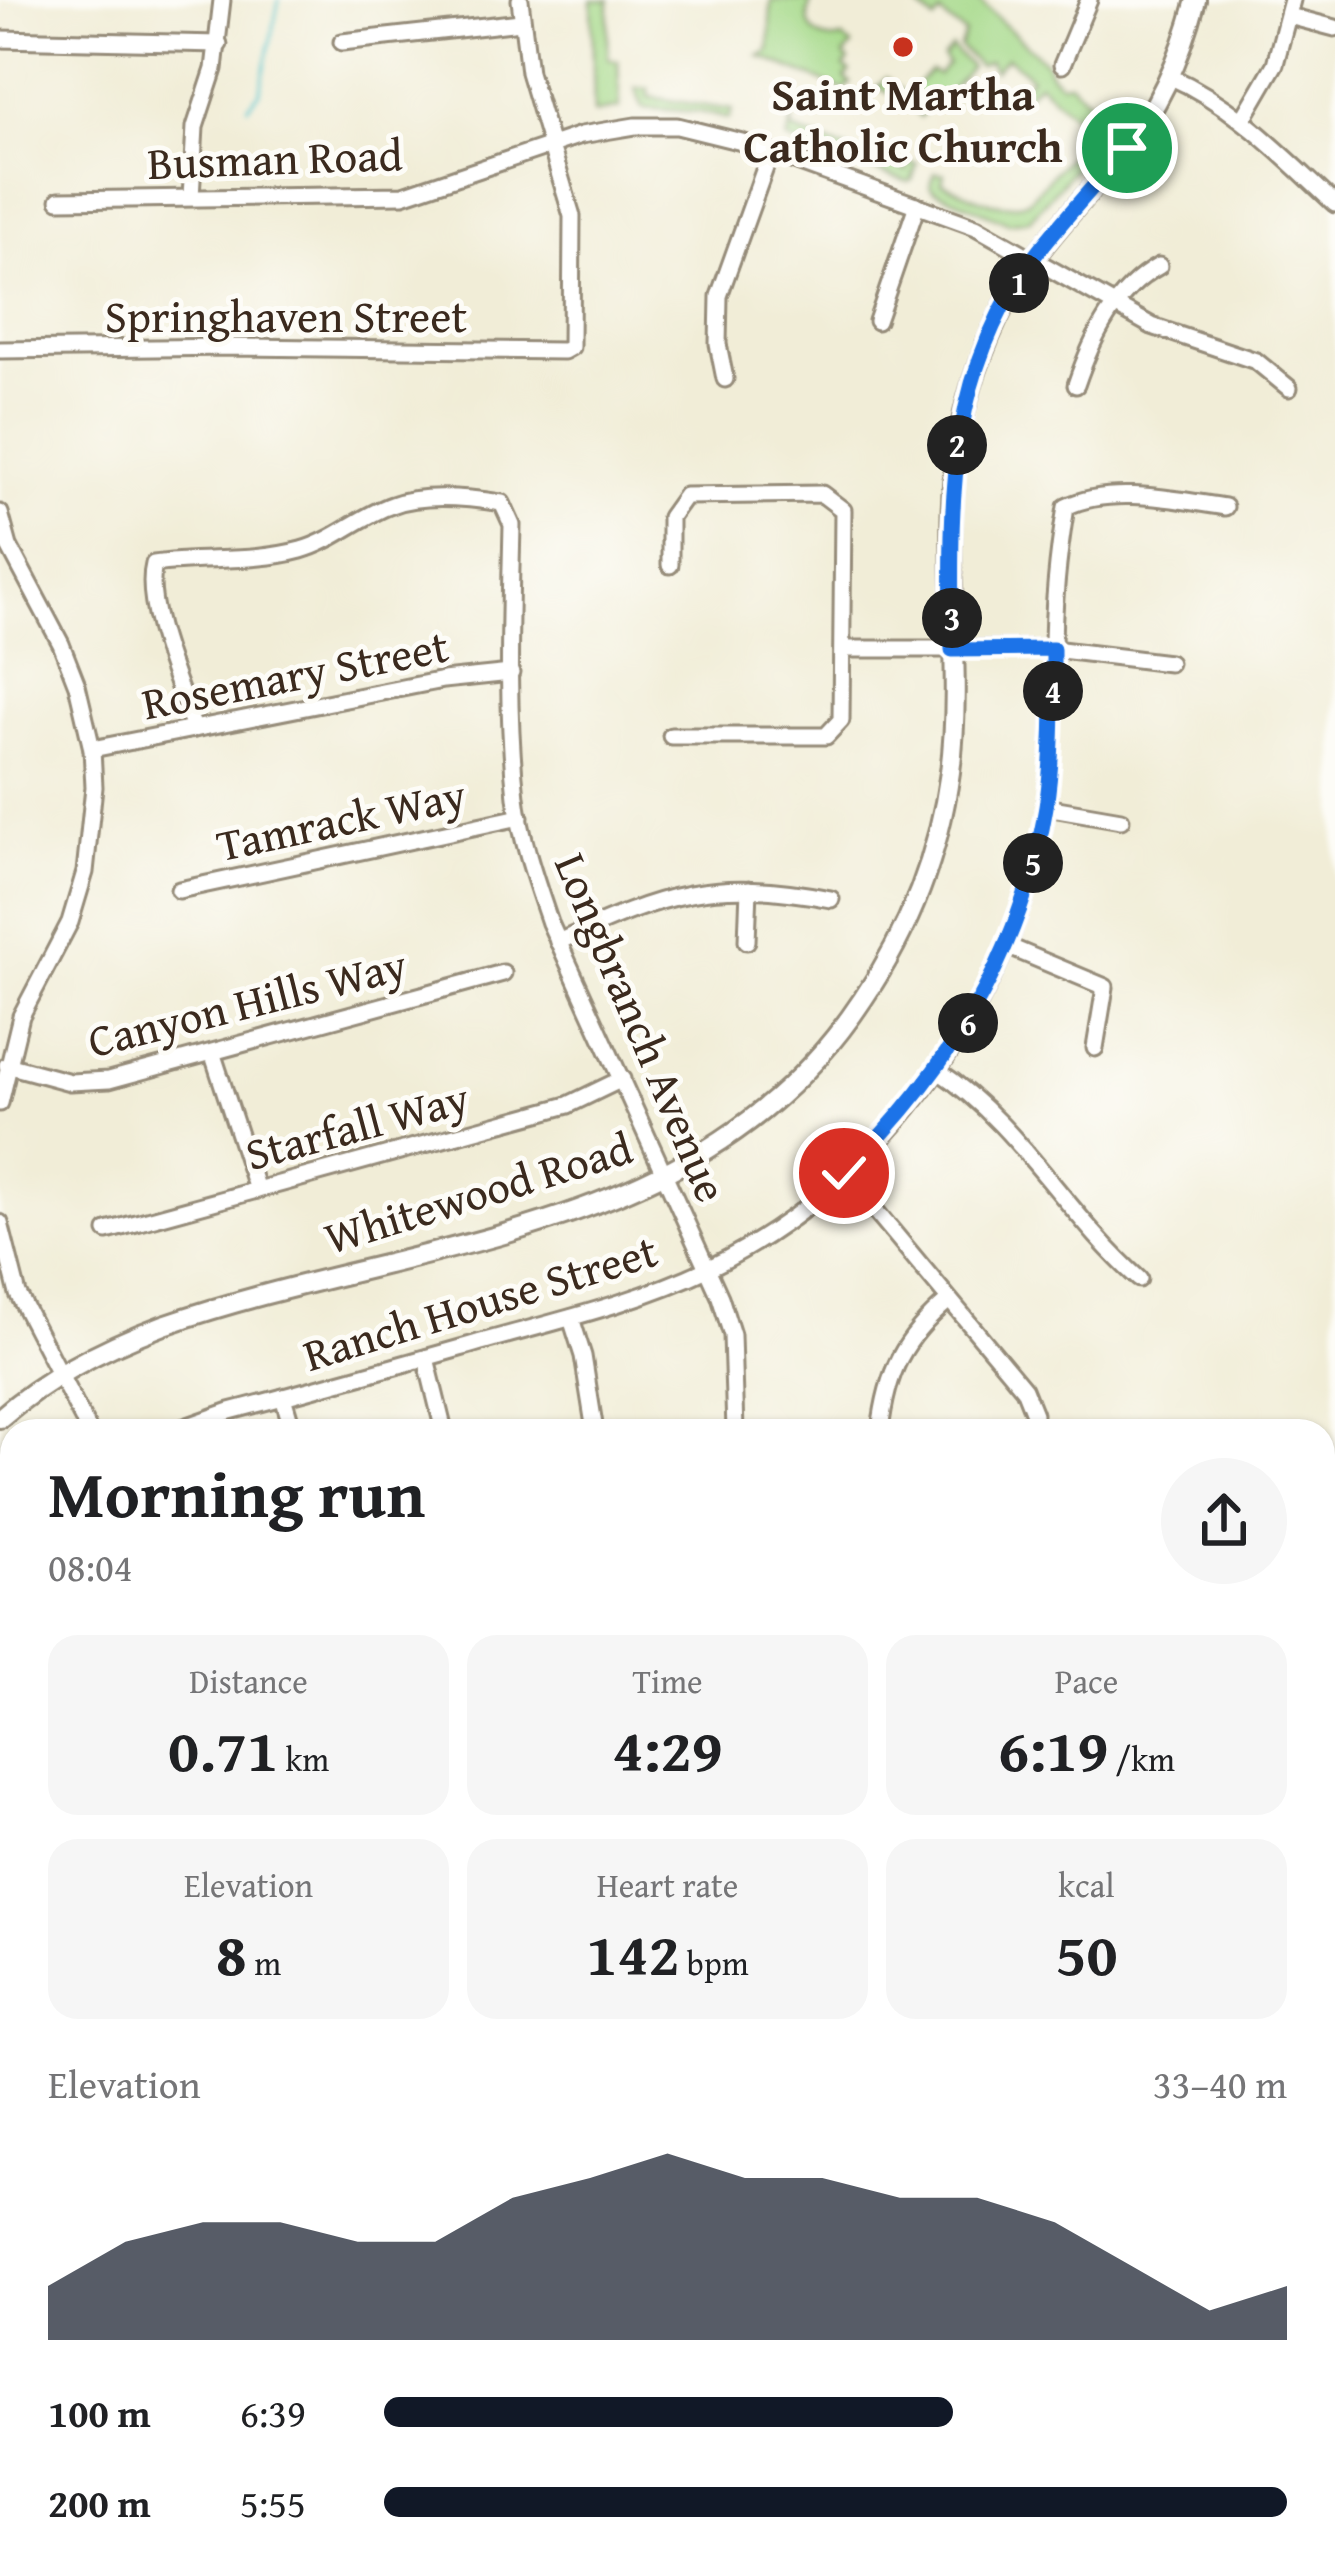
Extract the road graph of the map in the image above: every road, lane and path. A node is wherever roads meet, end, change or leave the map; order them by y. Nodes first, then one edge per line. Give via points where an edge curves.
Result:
1 (222, 0) edge
2 (520, 0) edge
3 (1090, 0) edge
4 (1196, 0) edge
5 (1290, 8) edge
6 (521, 22) junction
7 (1335, 28) edge
8 (0, 39) edge
9 (342, 42) dead end
10 (218, 44) junction
11 (1062, 65) dead end
12 (1169, 76) junction
13 (1244, 119) junction
14 (552, 144) junction
15 (770, 154) junction
16 (191, 197) junction
17 (59, 200) dead end
18 (1335, 204) edge
19 (917, 205) junction
20 (1034, 256) junction
21 (1159, 266) dead end
22 (1114, 304) junction
23 (877, 321) dead end
24 (0, 350) edge
25 (725, 380) dead end
26 (1076, 385) dead end
27 (1288, 388) dead end
28 (1225, 508) dead end
29 (0, 513) edge
30 (670, 565) dead end
31 (843, 649) junction
32 (1053, 649) junction
33 (952, 650) junction
34 (1169, 663) dead end
35 (511, 673) junction
36 (194, 729) junction
37 (671, 736) dead end
38 (92, 749) junction
39 (1046, 807) junction
40 (520, 817) junction
41 (1120, 820) dead end
42 (748, 889) junction
43 (179, 890) dead end
44 (830, 899) dead end
45 (748, 941) dead end
46 (558, 942) junction
47 (1007, 946) junction
48 (503, 973) dead end
49 (1095, 1048) dead end
50 (213, 1055) junction
51 (7, 1065) junction
52 (937, 1070) junction
53 (622, 1079) junction
54 (0, 1103) edge
55 (844, 1173) junction
56 (667, 1175) junction
57 (257, 1190) junction
58 (0, 1223) edge
59 (107, 1231) dead end
60 (708, 1268) junction
61 (1139, 1279) dead end
62 (949, 1300) junction
63 (571, 1318) junction
64 (426, 1358) junction
65 (59, 1375) junction
66 (283, 1397) junction
67 (0, 1418) edge
68 (83, 1419) edge
69 (212, 1419) edge
70 (289, 1419) edge
71 (441, 1419) edge
72 (593, 1419) edge
73 (735, 1419) edge
74 (881, 1419) edge
75 (1034, 1419) edge

1 - 10 street
2 - 6 street
3 - 11 street
4 - 12 main road, Whitewood Road
5 - 7 street
5 - 13 street via 1275,64
6 - 9 street
6 - 14 street
8 - 10 street
10 - 16 street via 195,127
12 - 13 street
12 - 20 main road, Whitewood Road via 1127,148
13 - 18 street
14 - 15 street, Busman Road via 610,129 677,126
14 - 16 street, Busman Road via 403,195
14 - 24 street, Springhaven Street via 572,216 571,347 563,351
15 - 19 street, Busman Road
15 - 25 street via 719,296
16 - 17 street, Busman Road
19 - 20 street, Busman Road
19 - 23 street
20 - 22 street, Busman Road
20 - 33 main road, Whitewood Road via 983,351 958,436
21 - 22 street
22 - 26 street
22 - 27 street, Busman Road via 1174,336 1256,361
28 - 32 street, Ranch House Street via 1085,498 1066,508
29 - 38 street via 69,664
30 - 31 street via 670,517 685,496 822,494 843,510
31 - 33 street
31 - 37 street via 842,720 826,736
32 - 33 street
32 - 34 street
32 - 39 street, Ranch House Street
33 - 56 main road, Whitewood Road via 946,792 896,945 853,1015 788,1090
35 - 36 street, Rosemary Street
35 - 36 street, Longbranch Avenue via 512,525 502,503 406,502 302,550 154,564 159,620
35 - 40 street, Longbranch Avenue
36 - 38 street, Rosemary Street
38 - 51 street via 85,872
39 - 41 street
39 - 47 street, Ranch House Street
40 - 43 street, Tamrack Way
40 - 46 street, Longbranch Avenue
42 - 44 street
42 - 45 street
42 - 46 street via 651,902
46 - 53 street, Longbranch Avenue
47 - 49 street via 1105,987
47 - 52 street, Ranch House Street
48 - 50 street, Canyon Hills Way
50 - 51 street, Canyon Hills Way via 70,1082
50 - 57 street
51 - 54 street
52 - 55 street, Ranch House Street
52 - 61 street via 998,1118 1099,1243
53 - 56 street, Longbranch Avenue
53 - 57 street, Starfall Way via 568,1105
55 - 60 street, Ranch House Street via 776,1229
55 - 62 street
56 - 60 street, Longbranch Avenue
56 - 65 main road, Whitewood Road via 551,1220 188,1317
57 - 59 street, Starfall Way
58 - 65 street via 18,1294
60 - 63 street, Ranch House Street
60 - 73 street, Longbranch Avenue via 732,1335
62 - 74 street via 902,1349
62 - 75 street via 1024,1389
63 - 64 street, Ranch House Street
63 - 72 street
64 - 66 street, Ranch House Street
64 - 71 street
65 - 67 main road, Whitewood Road
65 - 68 street
66 - 69 street, Ranch House Street
66 - 70 street

